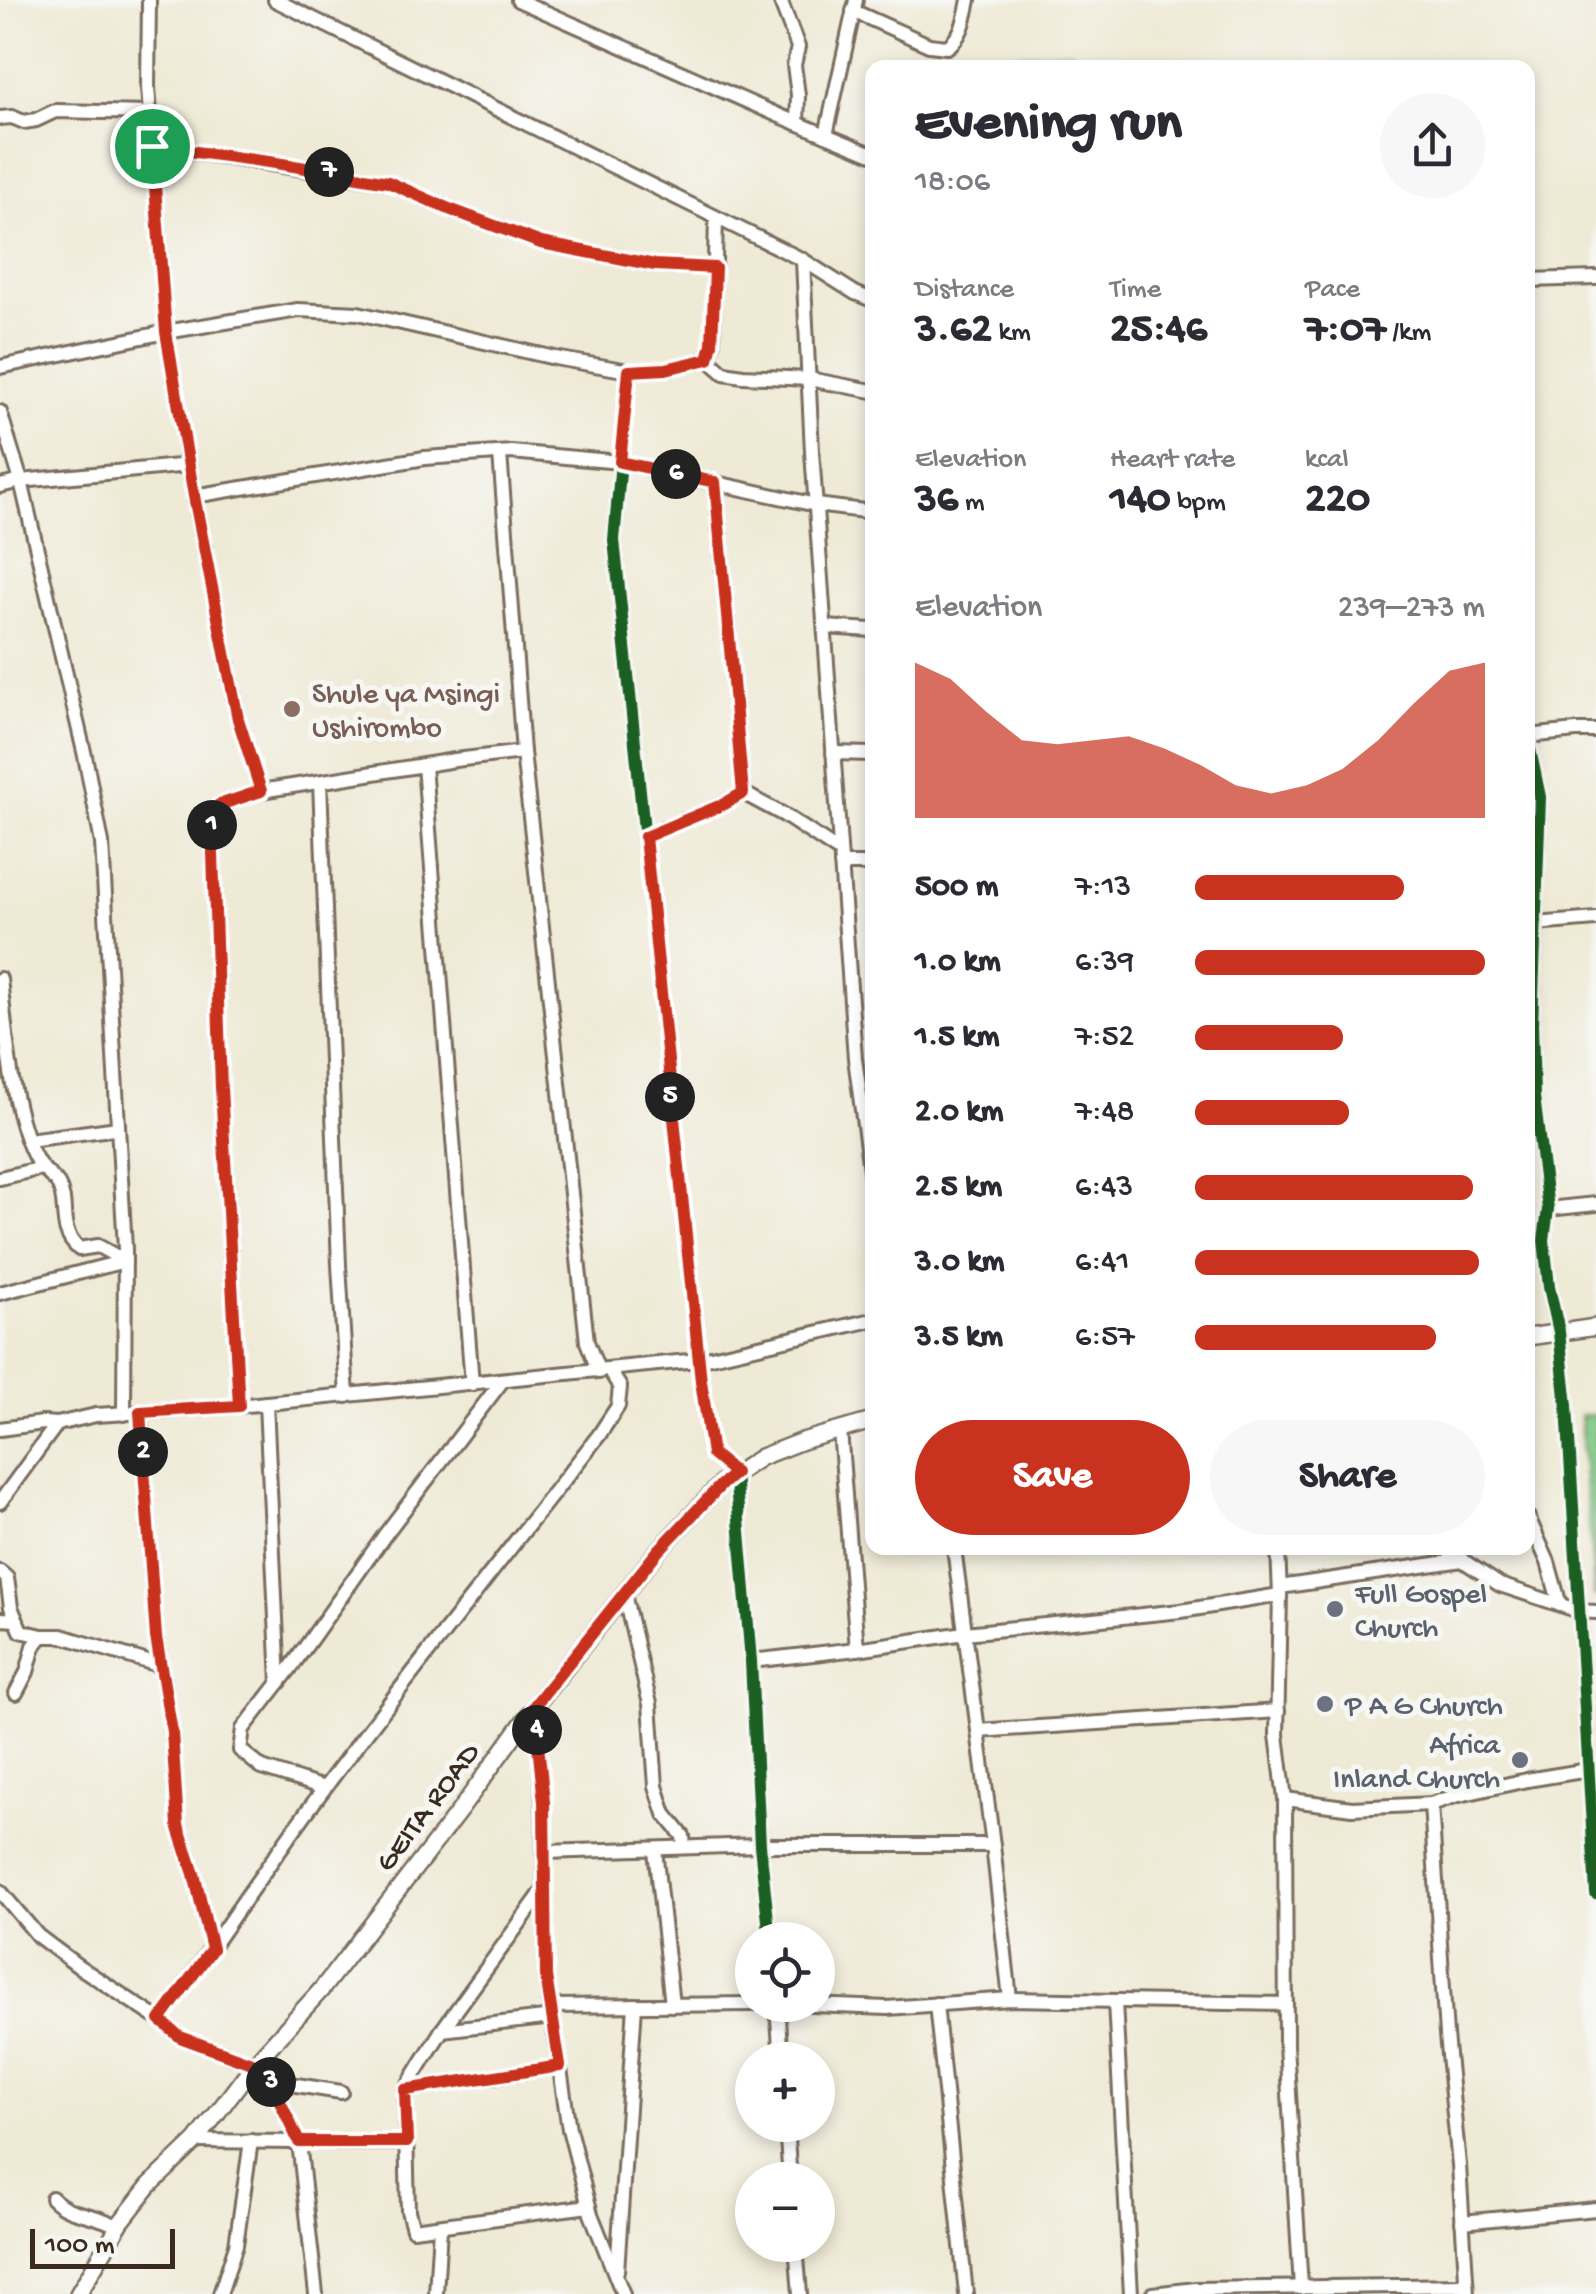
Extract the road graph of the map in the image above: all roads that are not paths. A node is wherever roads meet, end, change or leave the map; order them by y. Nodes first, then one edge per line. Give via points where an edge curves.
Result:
1 (149, 0) edge
2 (275, 0) edge
3 (518, 0) edge
4 (780, 0) edge
5 (968, 0) edge
6 (854, 6) edge
7 (150, 113) junction
8 (0, 118) edge
9 (796, 123) junction
10 (826, 135) junction
11 (152, 146) junction
12 (865, 151) edge
13 (716, 218) junction
14 (804, 260) junction
15 (715, 268) junction
16 (1596, 278) edge
17 (1535, 280) edge
18 (865, 297) edge
19 (166, 332) junction
20 (708, 359) junction
21 (0, 367) edge
22 (629, 371) junction
23 (809, 379) junction
24 (865, 390) edge
25 (0, 412) edge
26 (500, 454) junction
27 (620, 462) junction
28 (188, 464) junction
29 (21, 482) junction
30 (715, 482) junction
31 (0, 486) edge
32 (194, 496) junction
33 (816, 505) junction
34 (865, 511) edge
35 (824, 627) junction
36 (865, 630) edge
37 (1596, 731) edge
38 (1535, 737) edge
39 (523, 752) junction
40 (834, 753) junction
41 (865, 754) edge
42 (424, 765) junction
43 (1535, 772) edge
44 (320, 782) junction
45 (261, 791) junction
46 (743, 793) junction
47 (645, 837) junction
48 (841, 858) junction
49 (865, 863) edge
50 (1596, 919) edge
51 (1536, 924) junction
52 (1535, 949) edge
53 (0, 979) edge
54 (1535, 1105) edge
55 (118, 1128) junction
56 (865, 1133) edge
57 (28, 1140) junction
58 (42, 1168) junction
59 (0, 1178) edge
60 (1596, 1204) edge
61 (1548, 1209) junction
62 (125, 1262) junction
63 (0, 1293) edge
64 (865, 1322) edge
65 (1596, 1327) edge
66 (1560, 1332) junction
67 (1535, 1336) edge
68 (698, 1360) junction
69 (605, 1371) junction
70 (502, 1381) junction
71 (472, 1384) junction
72 (348, 1396) junction
73 (266, 1404) junction
74 (239, 1406) junction
75 (140, 1412) junction
76 (124, 1414) junction
77 (865, 1423) edge
78 (57, 1424) junction
79 (0, 1428) edge
80 (840, 1430) junction
81 (735, 1473) junction
82 (0, 1502) edge
83 (1535, 1533) edge
84 (955, 1555) edge
85 (1278, 1555) edge
86 (1454, 1555) edge
87 (1462, 1560) junction
88 (0, 1572) edge
89 (1280, 1591) junction
90 (624, 1594) junction
91 (1560, 1605) junction
92 (1579, 1611) junction
93 (1596, 1612) edge
94 (0, 1620) edge
95 (17, 1620) junction
96 (964, 1632) junction
97 (42, 1636) junction
98 (857, 1650) junction
99 (751, 1661) junction
100 (160, 1666) junction
101 (279, 1683) junction
102 (16, 1693) dead end
103 (534, 1706) junction
104 (1278, 1711) junction
105 (978, 1731) junction
106 (1588, 1770) junction
107 (324, 1788) junction
108 (1284, 1798) junction
109 (1431, 1804) junction
110 (760, 1845) junction
111 (994, 1845) junction
112 (684, 1848) junction
113 (655, 1850) junction
114 (545, 1852) junction
115 (545, 1888) junction
116 (0, 1892) edge
117 (1596, 1894) edge
118 (768, 1922) edge
119 (212, 1949) junction
120 (1010, 1999) junction
121 (1115, 2002) junction
122 (735, 2004) edge
123 (936, 2004) junction
124 (1286, 2004) junction
125 (672, 2005) junction
126 (635, 2006) junction
127 (835, 2006) edge
128 (552, 2012) junction
129 (160, 2020) junction
130 (442, 2030) junction
131 (254, 2064) junction
132 (560, 2066) junction
133 (270, 2080) junction
134 (405, 2090) junction
135 (341, 2092) dead end
136 (196, 2141) junction
137 (251, 2141) junction
138 (299, 2142) junction
139 (407, 2142) junction
140 (52, 2198) dead end
141 (588, 2206) junction
142 (1596, 2209) edge
143 (1462, 2222) junction
144 (118, 2227) junction
145 (440, 2227) junction
146 (797, 2262) edge
147 (616, 2274) junction
148 (1301, 2288) junction
149 (1466, 2289) edge
150 (78, 2294) edge
151 (220, 2294) edge
152 (316, 2294) edge
153 (436, 2294) edge
154 (623, 2294) edge
155 (800, 2294) edge
156 (966, 2294) edge
157 (1130, 2294) edge
158 (1152, 2294) edge

1 - 7 street
2 - 13 street
3 - 9 street
4 - 9 street via 798,48
5 - 6 street via 963,26 948,47 907,36
6 - 10 street
7 - 8 street via 55,111 24,122
7 - 11 street
9 - 10 street
10 - 12 street
11 - 15 street via 388,182 541,243 655,265
11 - 19 street
13 - 14 street
13 - 15 street
14 - 18 street
14 - 23 street
15 - 20 street
16 - 17 street
19 - 21 street
19 - 22 street via 298,310 358,313
19 - 28 street
20 - 22 street
20 - 23 street via 724,373
22 - 27 street
23 - 24 street
23 - 33 street
25 - 29 street
26 - 27 street
26 - 32 street via 425,458
26 - 39 street
27 - 30 street
27 - 47 street via 614,540
28 - 29 street
28 - 32 street
29 - 31 street
29 - 55 street via 102,842
30 - 33 street
30 - 46 street
32 - 45 street via 238,719
33 - 34 street
33 - 35 street
35 - 36 street
35 - 40 street
37 - 38 street
39 - 42 street
39 - 69 street via 587,1342
40 - 41 street
40 - 48 street
42 - 44 street
42 - 71 street
43 - 51 street
44 - 45 street
44 - 72 street
45 - 74 street via 219,805 212,824
46 - 47 street
46 - 48 street via 784,814
47 - 68 street
48 - 49 street
48 - 56 street
50 - 51 street
51 - 52 street
53 - 57 street via 8,1055
54 - 61 street
55 - 57 street
55 - 62 street
57 - 58 street
58 - 59 street
58 - 62 street via 59,1186 70,1241 78,1249 98,1246
60 - 61 street
61 - 66 street via 1544,1240
62 - 63 street
62 - 76 street
64 - 68 street
65 - 66 main road
66 - 67 main road
66 - 92 street
68 - 69 street
68 - 81 street via 712,1454
69 - 70 street
69 - 107 street via 620,1387 618,1406 599,1435
70 - 71 street
70 - 101 street
71 - 72 street
72 - 73 street
73 - 74 street
73 - 101 street
74 - 75 street
75 - 76 street
75 - 100 street
76 - 78 street
77 - 80 main road, GEITA ROAD
78 - 79 street
78 - 82 street
80 - 81 main road, GEITA ROAD via 802,1440
80 - 98 street
81 - 90 main road, GEITA ROAD
81 - 99 street
83 - 91 street
84 - 96 street
85 - 89 street
86 - 87 street
87 - 89 street
87 - 91 street via 1500,1586
88 - 95 street
89 - 96 street via 1180,1611
89 - 104 street
90 - 103 main road, GEITA ROAD
90 - 112 street via 650,1704 656,1786
91 - 92 street
92 - 93 street
92 - 106 street
94 - 95 street
95 - 97 street via 21,1630
96 - 98 street
96 - 105 street
97 - 100 street
97 - 102 street
98 - 99 street
99 - 110 street
100 - 119 street via 178,1825
101 - 107 street via 243,1729 240,1750 262,1768
103 - 114 street
103 - 131 main road, GEITA ROAD via 321,1990
104 - 105 street
104 - 108 street
105 - 111 street
106 - 109 street
106 - 117 street
107 - 119 street
108 - 109 street via 1352,1808
108 - 124 street
109 - 143 street
110 - 111 street
110 - 112 street
110 - 118 street
111 - 120 street
112 - 113 street
113 - 114 street
113 - 125 street
114 - 115 street
115 - 128 street
115 - 130 street
116 - 129 street via 38,1936
119 - 129 street
120 - 121 street
120 - 123 street
121 - 124 street
121 - 157 street
122 - 125 street
123 - 127 street
123 - 156 street
124 - 148 street
125 - 126 street
126 - 128 street
126 - 147 street
128 - 130 street
128 - 132 street
129 - 131 street via 180,2037
130 - 134 street
131 - 133 street
131 - 136 main road, GEITA ROAD
132 - 134 street
132 - 141 street
133 - 135 street
133 - 138 street
134 - 139 street
136 - 137 street
136 - 144 main road, GEITA ROAD
137 - 138 street
137 - 151 street via 236,2245
138 - 139 street
138 - 152 street
139 - 145 street via 413,2229
140 - 144 street via 62,2209
141 - 145 street
141 - 147 street
142 - 143 street
143 - 149 street
144 - 150 main road, GEITA ROAD
145 - 153 street
146 - 155 street
147 - 154 street
148 - 149 street
148 - 158 street

